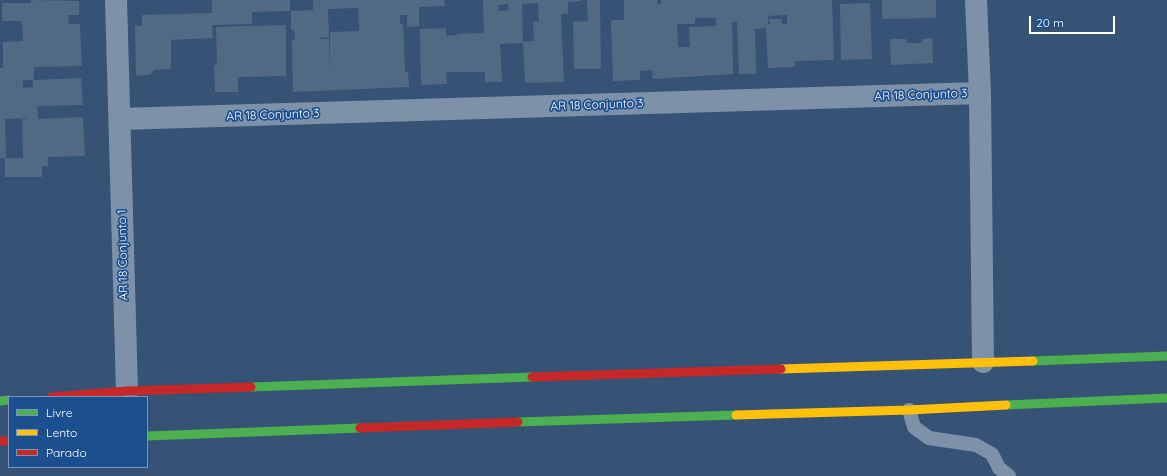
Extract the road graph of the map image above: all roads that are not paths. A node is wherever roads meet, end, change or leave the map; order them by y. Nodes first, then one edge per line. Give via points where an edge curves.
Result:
1 (116, 0) edge
2 (976, 0) edge
3 (980, 93) junction
4 (120, 119) junction
5 (1167, 356) edge
6 (983, 362) junction
7 (127, 391) junction
8 (64, 396) edge
9 (1167, 398) edge
10 (909, 410) junction
11 (148, 436) edge
12 (1009, 476) edge

1 - 4 street, AR 18 Conjunto 1
2 - 3 street, AR 18 Conjunto 3
3 - 4 street, AR 18 Conjunto 3
3 - 6 street
4 - 7 street, AR 18 Conjunto 1
5 - 6 street
6 - 7 street
7 - 8 street
9 - 10 street
10 - 11 street
10 - 12 lane via 914,427 929,438 976,445 992,454 999,468

